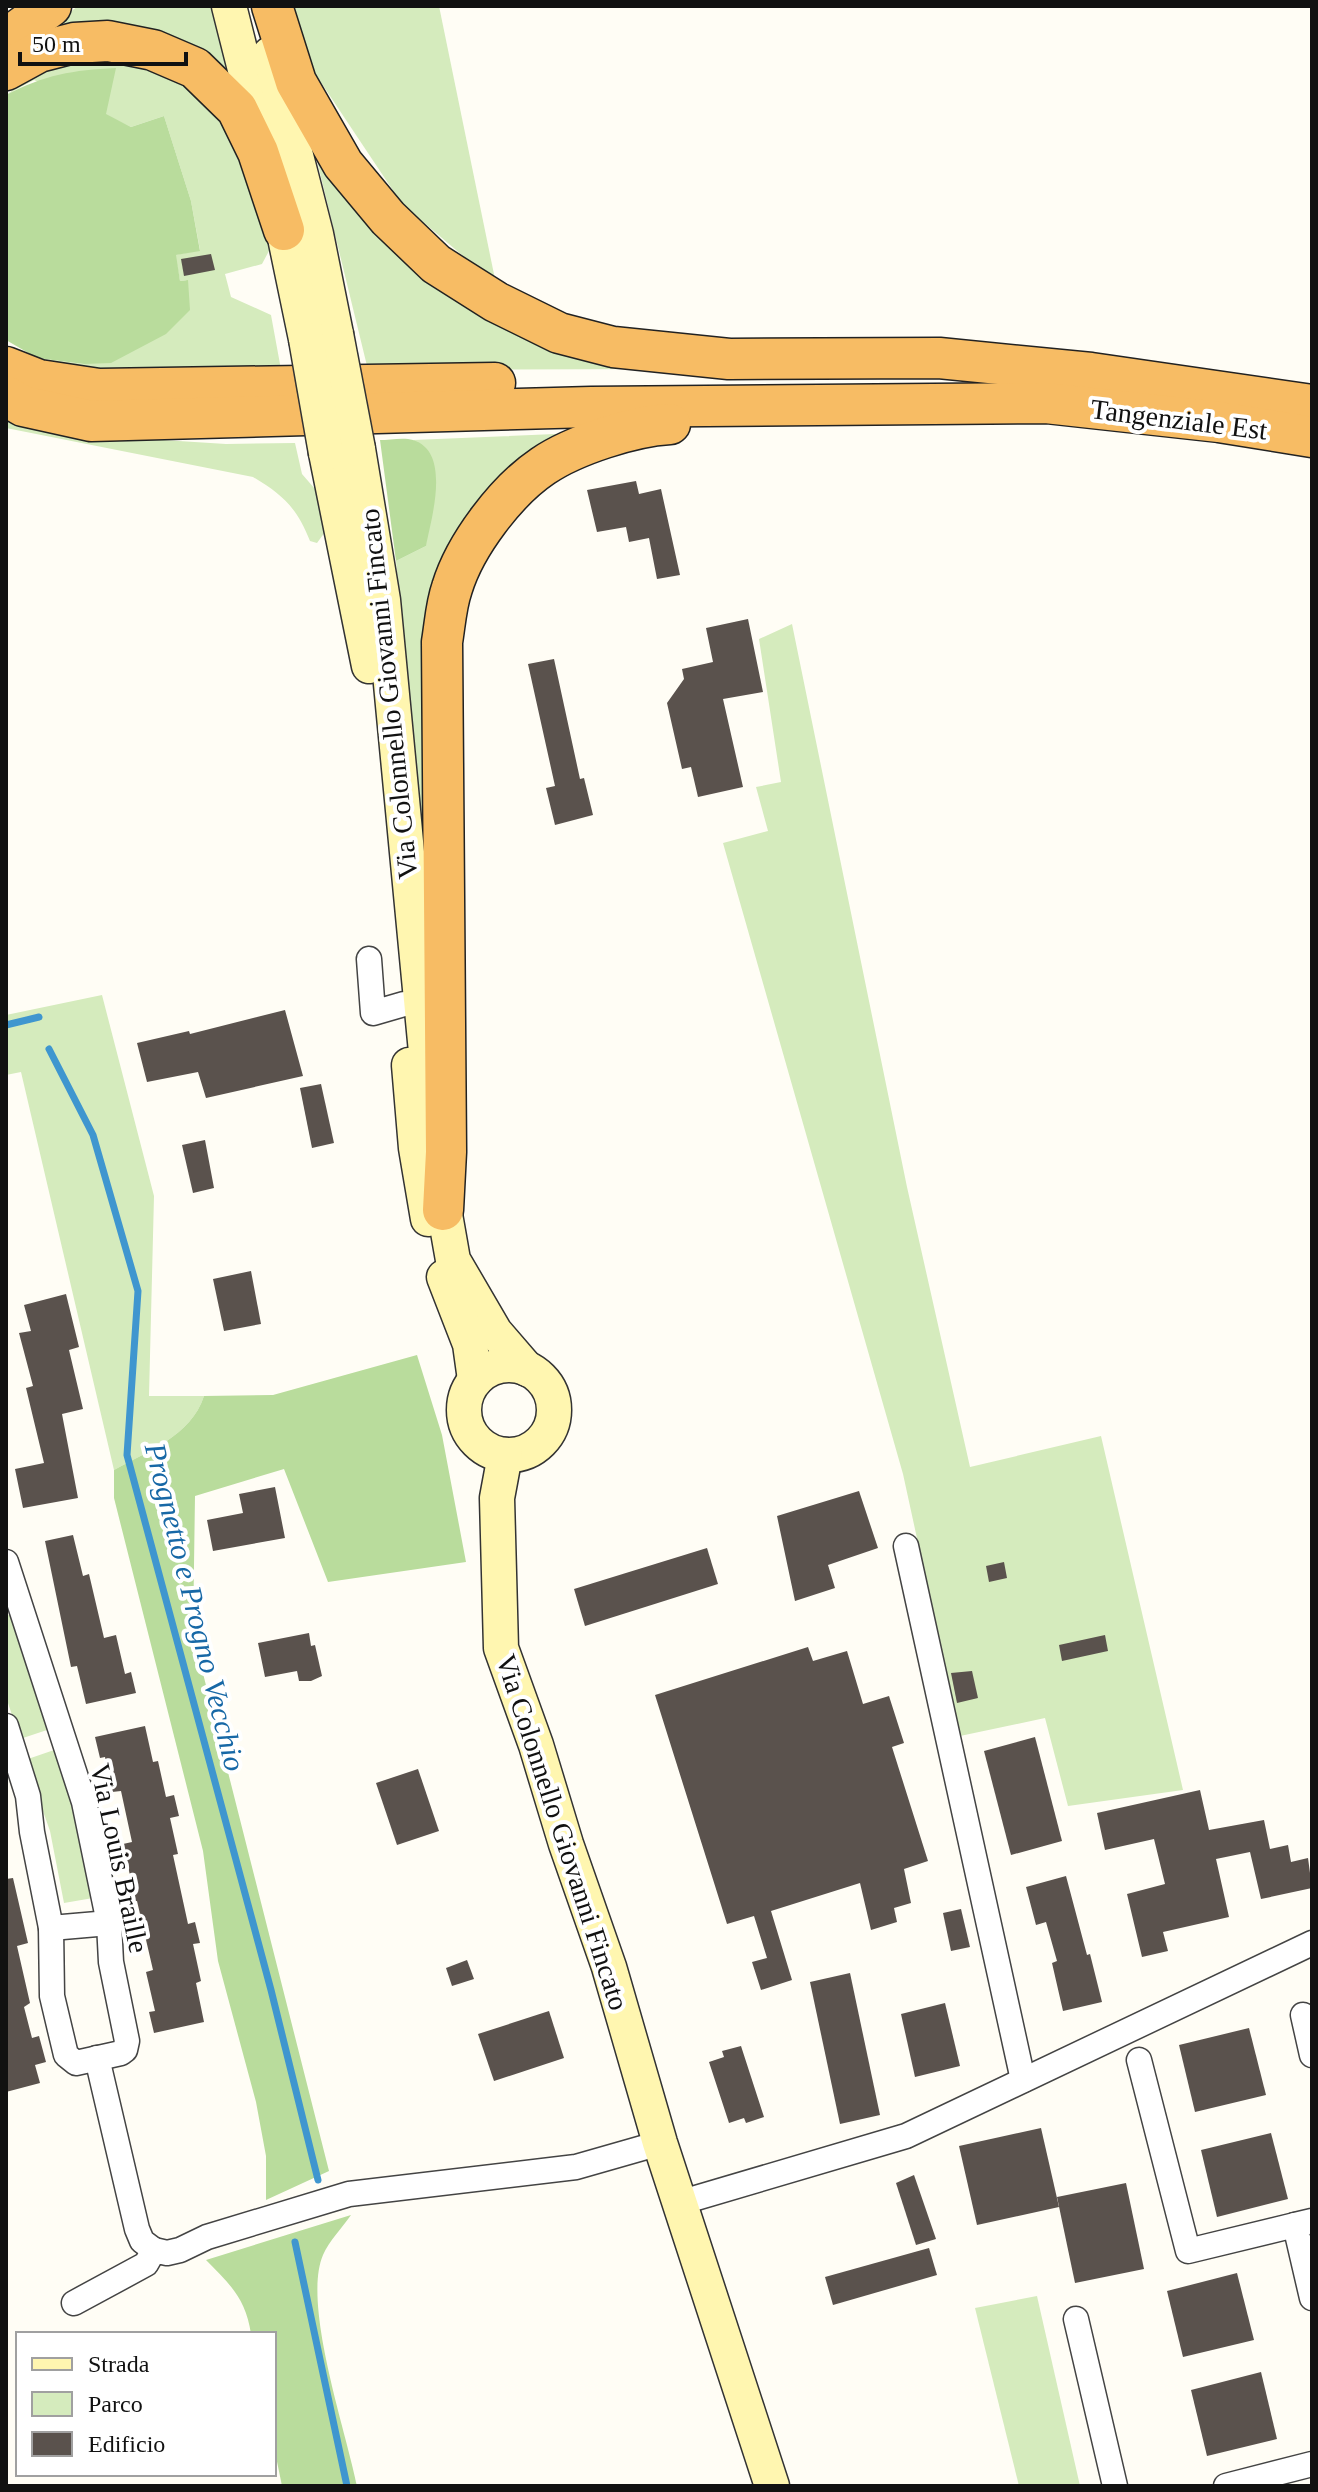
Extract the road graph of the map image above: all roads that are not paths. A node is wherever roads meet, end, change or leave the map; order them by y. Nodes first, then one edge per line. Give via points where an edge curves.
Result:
1 (51, 6) edge
2 (229, 6) edge
3 (257, 6) edge
4 (272, 6) edge
5 (6, 39) edge
6 (6, 70) edge
7 (284, 230) junction
8 (321, 336) junction
9 (6, 367) edge
10 (1091, 373) junction
11 (6, 396) edge
12 (1046, 403) junction
13 (1312, 405) edge
14 (1312, 437) edge
15 (342, 451) junction
16 (369, 959) dead end
17 (404, 1004) junction
18 (443, 1210) junction
19 (527, 1369) junction
20 (475, 1380) junction
21 (505, 1455) junction
22 (906, 1546) dead end
23 (6, 1562) edge
24 (6, 1726) edge
25 (109, 1923) junction
26 (51, 1928) junction
27 (1312, 1943) edge
28 (1303, 2015) dead end
29 (1312, 2055) edge
30 (97, 2058) junction
31 (1139, 2060) dead end
32 (1023, 2080) junction
33 (660, 2143) junction
34 (679, 2203) junction
35 (1304, 2223) edge
36 (154, 2250) junction
37 (1312, 2298) edge
38 (74, 2303) dead end
39 (1076, 2319) dead end
40 (1312, 2464) edge
41 (772, 2486) edge
42 (1115, 2486) edge
43 (1226, 2486) edge

1 - 5 highway
2 - 7 main road, Via Colonnello Giovanni Fincato
3 - 8 main road, Via Colonnello Giovanni Fincato via 302,177
4 - 10 highway via 296,82 343,164 388,218 436,264 559,333 613,347 729,359 939,358
6 - 7 highway via 39,52 108,41 153,50 195,68 237,109 258,152
7 - 8 main road, Via Colonnello Giovanni Fincato
8 - 15 main road, Via Colonnello Giovanni Fincato, bridge
9 - 10 highway via 39,380 99,389
10 - 13 highway, Tangenziale Est
11 - 12 highway via 23,406 91,421 591,407
12 - 14 highway, Tangenziale Est
12 - 18 highway via 646,425 543,466 505,500 475,541 452,587 442,642
15 - 17 main road, Via Colonnello Giovanni Fincato via 376,702
15 - 18 main road, Via Colonnello Giovanni Fincato via 383,600
16 - 17 street via 373,1013
17 - 20 main road, Via Colonnello Giovanni Fincato via 426,1212 470,1344
18 - 19 main road, Via Colonnello Giovanni Fincato via 453,1260 495,1332
19 - 20 main road via 499,1366
19 - 21 main road, Via Colonnello Giovanni Fincato via 551,1394 553,1420 531,1449
20 - 21 main road, Via Colonnello Giovanni Fincato via 463,1409 468,1429 480,1445
21 - 33 main road, Via Colonnello Giovanni Fincato via 497,1498 501,1648 609,1967
22 - 32 street
23 - 25 street, Via Louis Braille via 84,1802
24 - 26 street via 28,1796
25 - 26 street
25 - 30 street, Via Louis Braille via 127,2041 121,2053
26 - 30 street via 52,1996 66,2055 76,2063
27 - 32 street
28 - 29 street
30 - 36 street via 137,2229
31 - 35 street via 1188,2251
32 - 34 street via 906,2136
33 - 34 main road, Via Colonnello Giovanni Fincato
33 - 36 street via 576,2167 349,2194 180,2250
34 - 41 main road, Via Colonnello Giovanni Fincato
35 - 37 street
36 - 38 street via 146,2264
39 - 42 street
40 - 43 street

